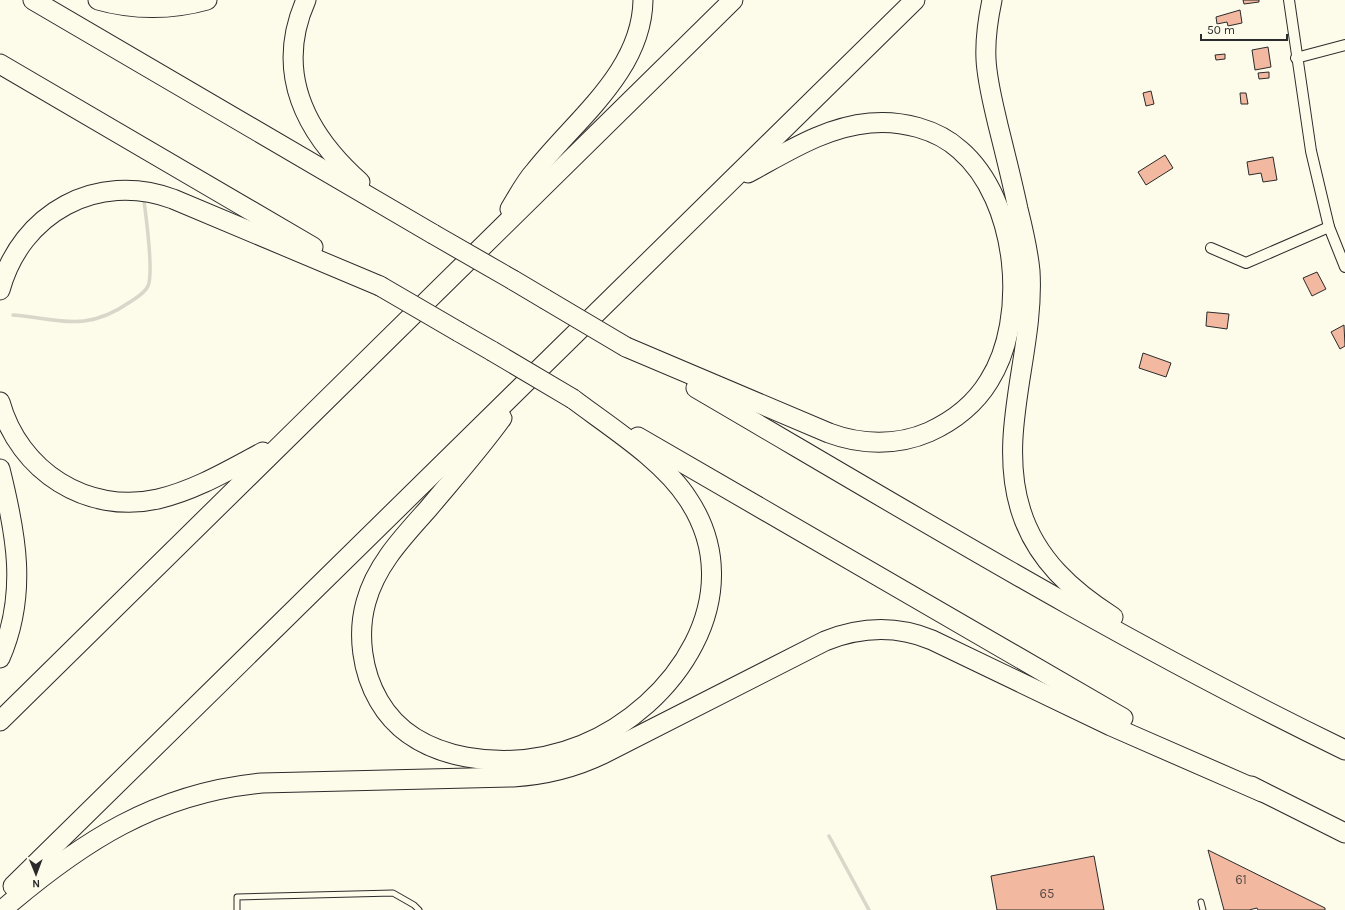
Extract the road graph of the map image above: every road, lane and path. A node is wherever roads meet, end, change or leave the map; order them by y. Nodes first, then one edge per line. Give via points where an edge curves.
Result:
1 (33, 0) edge
2 (98, 0) edge
3 (207, 0) edge
4 (306, 0) edge
5 (643, 0) edge
6 (733, 0) edge
7 (915, 0) edge
8 (992, 0) edge
9 (1289, 0) edge
10 (1345, 45) edge
11 (1296, 58) junction
12 (0, 64) edge
13 (729, 183) junction
14 (1330, 227) junction
15 (433, 234) junction
16 (492, 237) junction
17 (1211, 248) dead end
18 (1345, 267) edge
19 (380, 286) junction
20 (0, 290) edge
21 (626, 347) junction
22 (529, 379) junction
23 (573, 399) junction
24 (0, 402) edge
25 (282, 442) junction
26 (0, 469) edge
27 (0, 658) edge
28 (1228, 692) junction
29 (0, 722) edge
30 (1345, 750) edge
31 (1262, 792) junction
32 (1345, 833) edge
33 (0, 900) edge
34 (1201, 902) dead end
35 (2, 910) edge
36 (237, 910) edge
37 (419, 910) edge
38 (1203, 910) edge

1 - 15 highway
2 - 3 highway via 124,6 154,7
4 - 15 highway via 297,25 292,61 299,97 312,127 330,153 366,187
5 - 16 highway via 636,38 622,68 534,172
6 - 16 highway
7 - 13 highway
8 - 28 highway via 986,38 988,74 1030,271 1029,305 1013,445 1014,482 1024,520 1043,556 1070,586 1103,611
9 - 11 street
10 - 11 street
11 - 14 street via 1311,151
12 - 19 highway
13 - 21 highway via 814,138 861,124 888,123 913,126 954,145 969,158 989,189 1003,222 1011,259 1013,294 1009,327 1001,357 989,382 969,406 940,427 909,439 867,442 829,433
13 - 22 highway
14 - 17 street via 1246,262
14 - 18 street
15 - 21 highway, bridge
16 - 25 highway
19 - 20 highway via 173,199 152,192 123,190 97,193 76,200 41,222 16,252
19 - 23 highway, bridge
21 - 28 highway via 1080,611
22 - 23 highway via 485,442 387,558 375,577 365,603 362,645 367,672 374,690 383,708 396,724 416,740 435,749 472,758 512,760 551,755 590,742 625,722 653,699 678,670 701,629 710,597 712,570 705,535 692,505 679,486 659,466
22 - 33 highway
23 - 31 highway via 1105,708
24 - 25 highway via 14,436 41,470 70,489 113,502 145,501 183,491 222,474
25 - 29 highway
26 - 27 highway via 13,524 17,564 14,608
28 - 30 highway
31 - 32 highway
31 - 35 highway via 1111,726 928,638 898,630 864,630 825,641 604,754 559,770 534,776 513,777 262,783 222,788 184,797 99,836 50,870
34 - 38 lane
36 - 37 lane via 237,897 393,893 414,904

